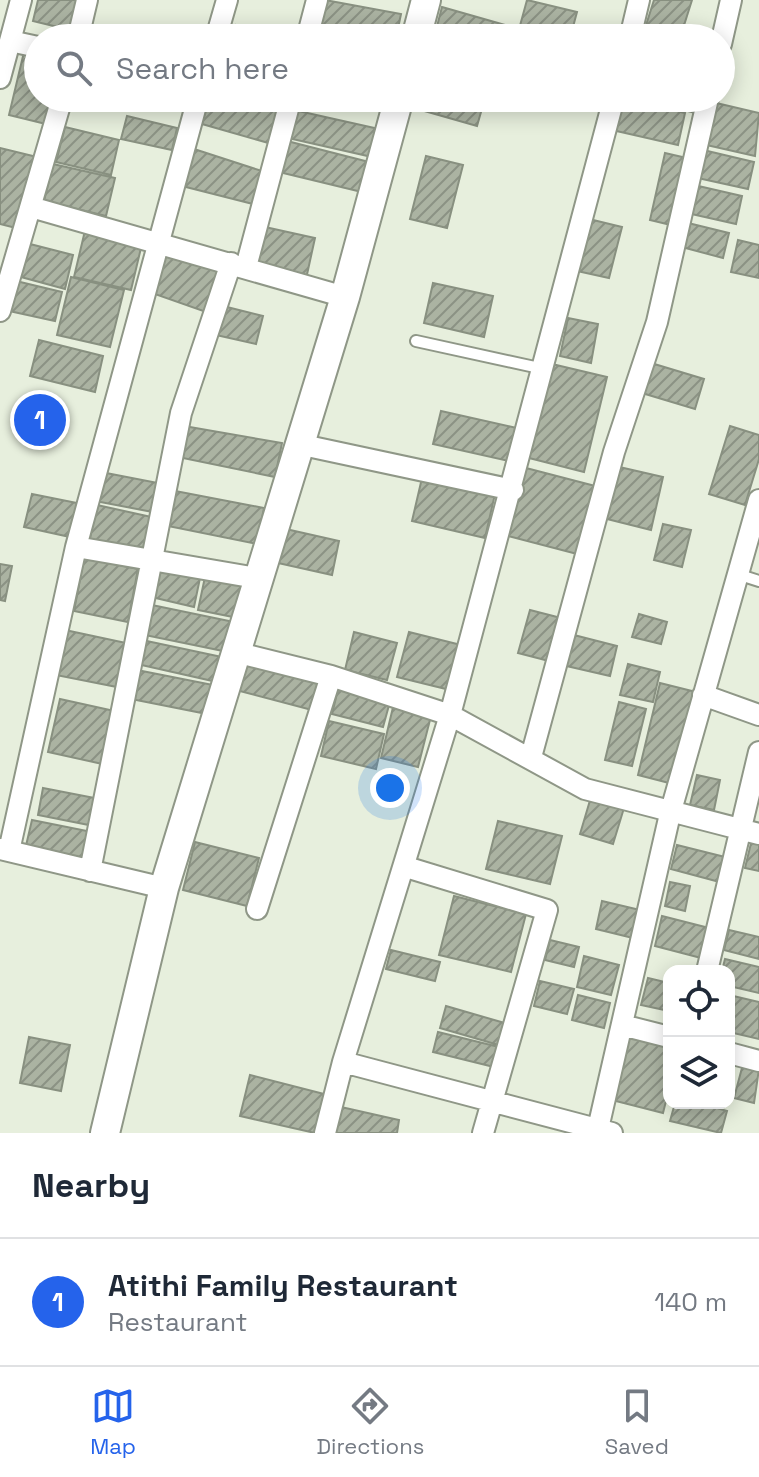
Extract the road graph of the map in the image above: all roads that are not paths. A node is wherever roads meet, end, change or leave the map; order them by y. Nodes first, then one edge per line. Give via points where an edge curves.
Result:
1 (21, 0) edge
2 (87, 0) edge
3 (227, 0) edge
4 (317, 0) edge
5 (426, 0) edge
6 (639, 0) edge
7 (731, 0) edge
8 (81, 24) edge
9 (220, 24) edge
10 (311, 24) edge
11 (420, 24) edge
12 (633, 24) edge
13 (726, 24) edge
14 (10, 41) junction
15 (24, 44) edge
16 (0, 78) edge
17 (58, 112) edge
18 (194, 112) edge
19 (287, 112) edge
20 (395, 112) edge
21 (610, 112) edge
22 (705, 112) edge
23 (31, 207) junction
24 (157, 241) junction
25 (238, 265) junction
26 (345, 297) junction
27 (0, 311) edge
28 (416, 341) dead end
29 (544, 369) junction
30 (298, 444) junction
31 (513, 490) junction
32 (759, 500) edge
33 (76, 547) junction
34 (152, 560) junction
35 (737, 574) junction
36 (256, 578) junction
37 (759, 581) edge
38 (235, 652) junction
39 (331, 676) junction
40 (703, 695) junction
41 (450, 715) junction
42 (759, 715) edge
43 (759, 752) edge
44 (531, 757) junction
45 (670, 814) junction
46 (749, 832) edge
47 (4, 850) edge
48 (406, 867) junction
49 (90, 871) junction
50 (164, 888) junction
51 (257, 909) dead end
52 (709, 965) edge
53 (622, 1025) junction
54 (663, 1035) edge
55 (735, 1055) edge
56 (759, 1061) edge
57 (343, 1062) junction
58 (492, 1102) junction
59 (602, 1132) edge
60 (105, 1133) edge
61 (325, 1133) edge
62 (483, 1133) edge

1 - 14 street
2 - 8 street
3 - 9 street
4 - 10 street
5 - 11 street
6 - 12 street
7 - 13 street
14 - 15 street
14 - 16 street
17 - 23 street
18 - 24 street
19 - 25 street
20 - 26 street
21 - 29 street
22 - 44 street via 657,322 614,452
23 - 24 street
23 - 27 street
24 - 25 street
24 - 33 street
25 - 26 street
25 - 34 street via 181,413
26 - 30 street
28 - 29 lane
29 - 31 street
30 - 31 street
30 - 36 street
31 - 41 street
32 - 35 street
33 - 34 street
33 - 47 street
34 - 36 street
34 - 49 street
35 - 37 lane
35 - 40 street
36 - 38 street
38 - 39 street
38 - 50 street
39 - 41 street
39 - 51 street
40 - 42 street
40 - 45 street
41 - 44 street
41 - 48 street
43 - 46 street
44 - 45 street via 585,789
45 - 46 street
45 - 53 street
46 - 52 street
47 - 49 street
48 - 57 street
48 - 58 street via 547,910
49 - 50 street
50 - 60 street
53 - 54 street
53 - 59 street
55 - 56 street
57 - 58 street
57 - 61 street
58 - 59 street
58 - 62 street

